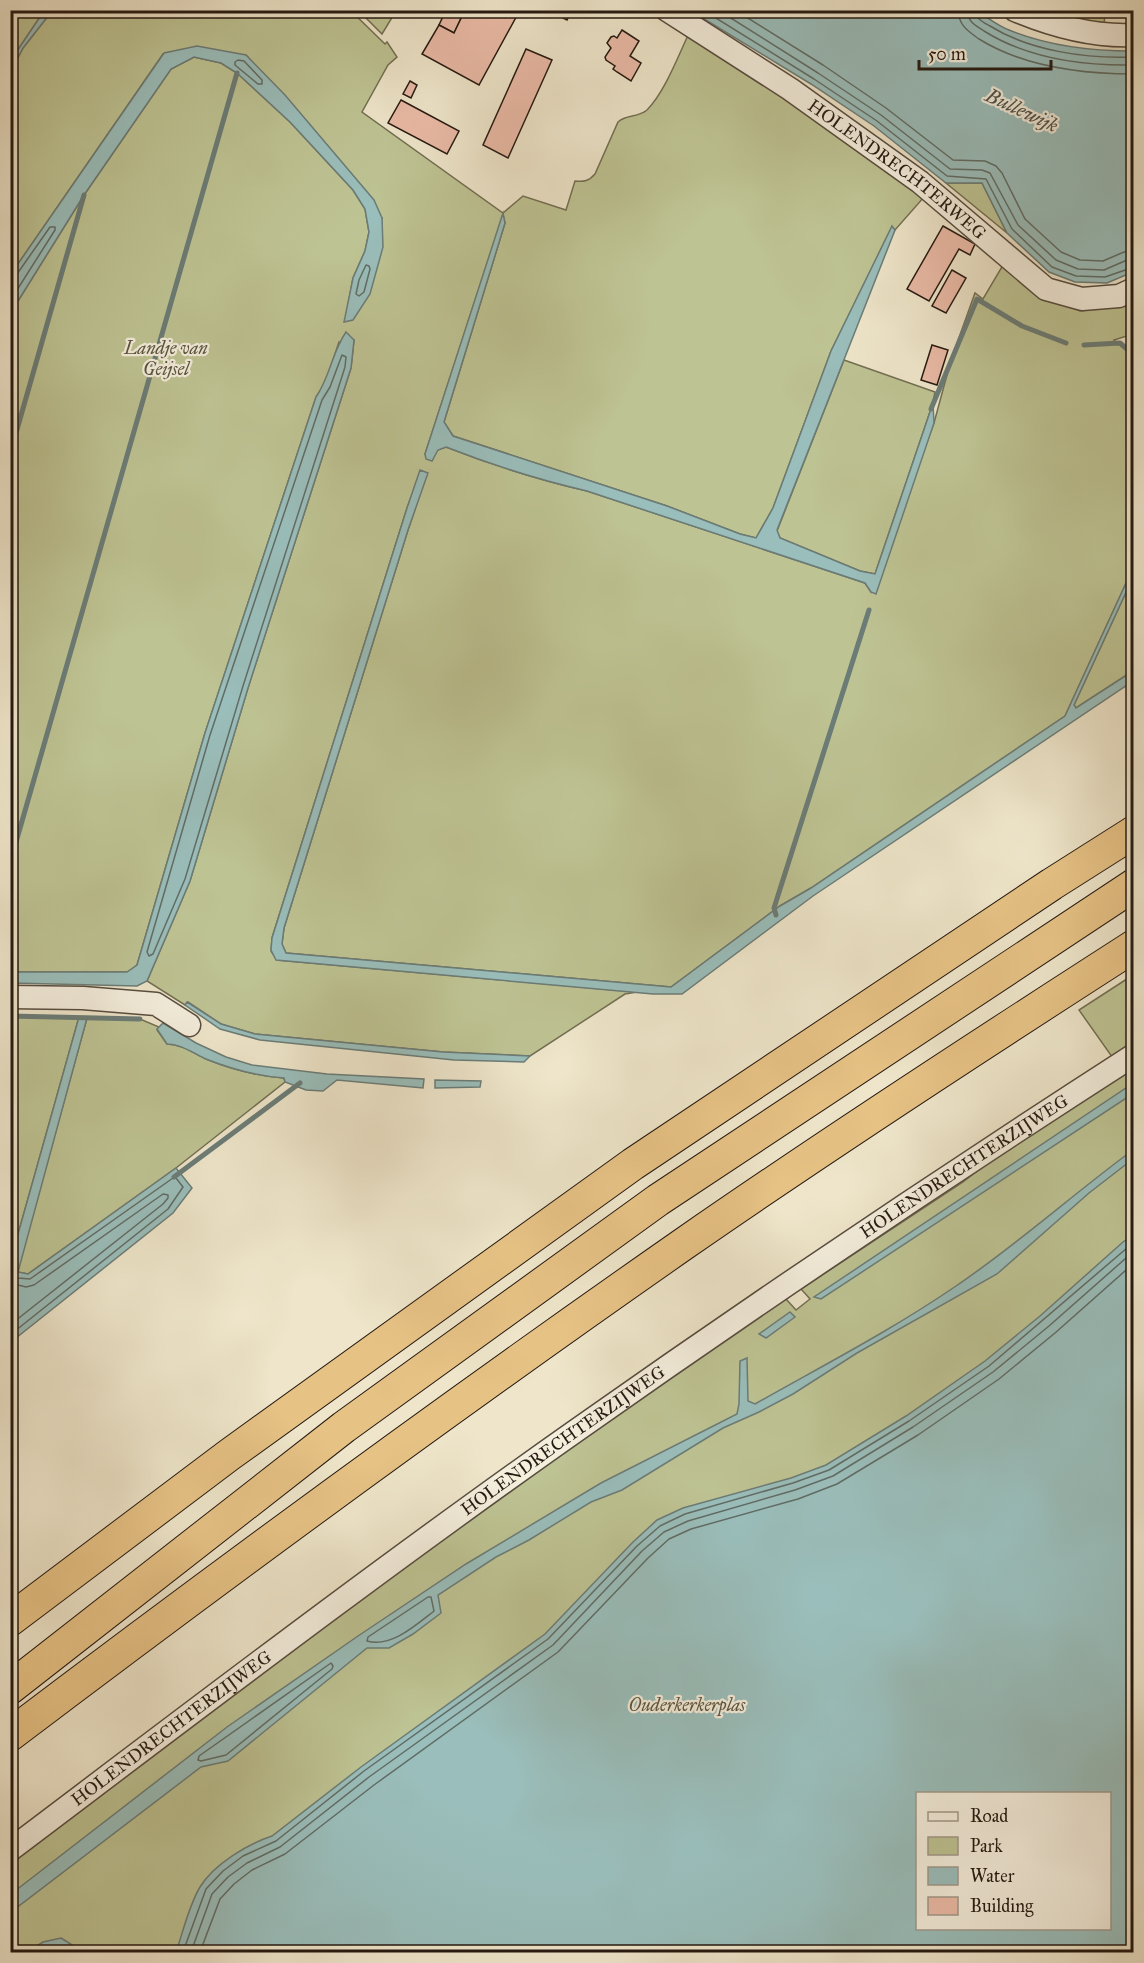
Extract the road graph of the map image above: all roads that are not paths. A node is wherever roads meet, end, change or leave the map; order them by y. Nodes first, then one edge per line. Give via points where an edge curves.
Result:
1 (667, 10) edge
2 (1015, 10) edge
3 (1134, 35) edge
4 (1134, 289) edge
5 (1134, 832) edge
6 (1134, 885) edge
7 (1134, 946) edge
8 (10, 997) edge
9 (189, 1025) dead end
10 (1134, 1055) edge
11 (10, 1620) edge
12 (10, 1688) edge
13 (10, 1735) edge
14 (10, 1850) edge

1 - 4 street, HOLENDRECHTERWEG via 790,88 920,182 1046,289 1082,299 1119,296
2 - 3 street via 1047,24 1080,31
5 - 11 highway via 633,1164 239,1448
6 - 12 highway via 658,1200 344,1427
7 - 13 highway via 687,1242 478,1389
8 - 9 street via 156,1004
10 - 14 street, HOLENDRECHTERZIJWEG via 987,1149 575,1432 266,1656

